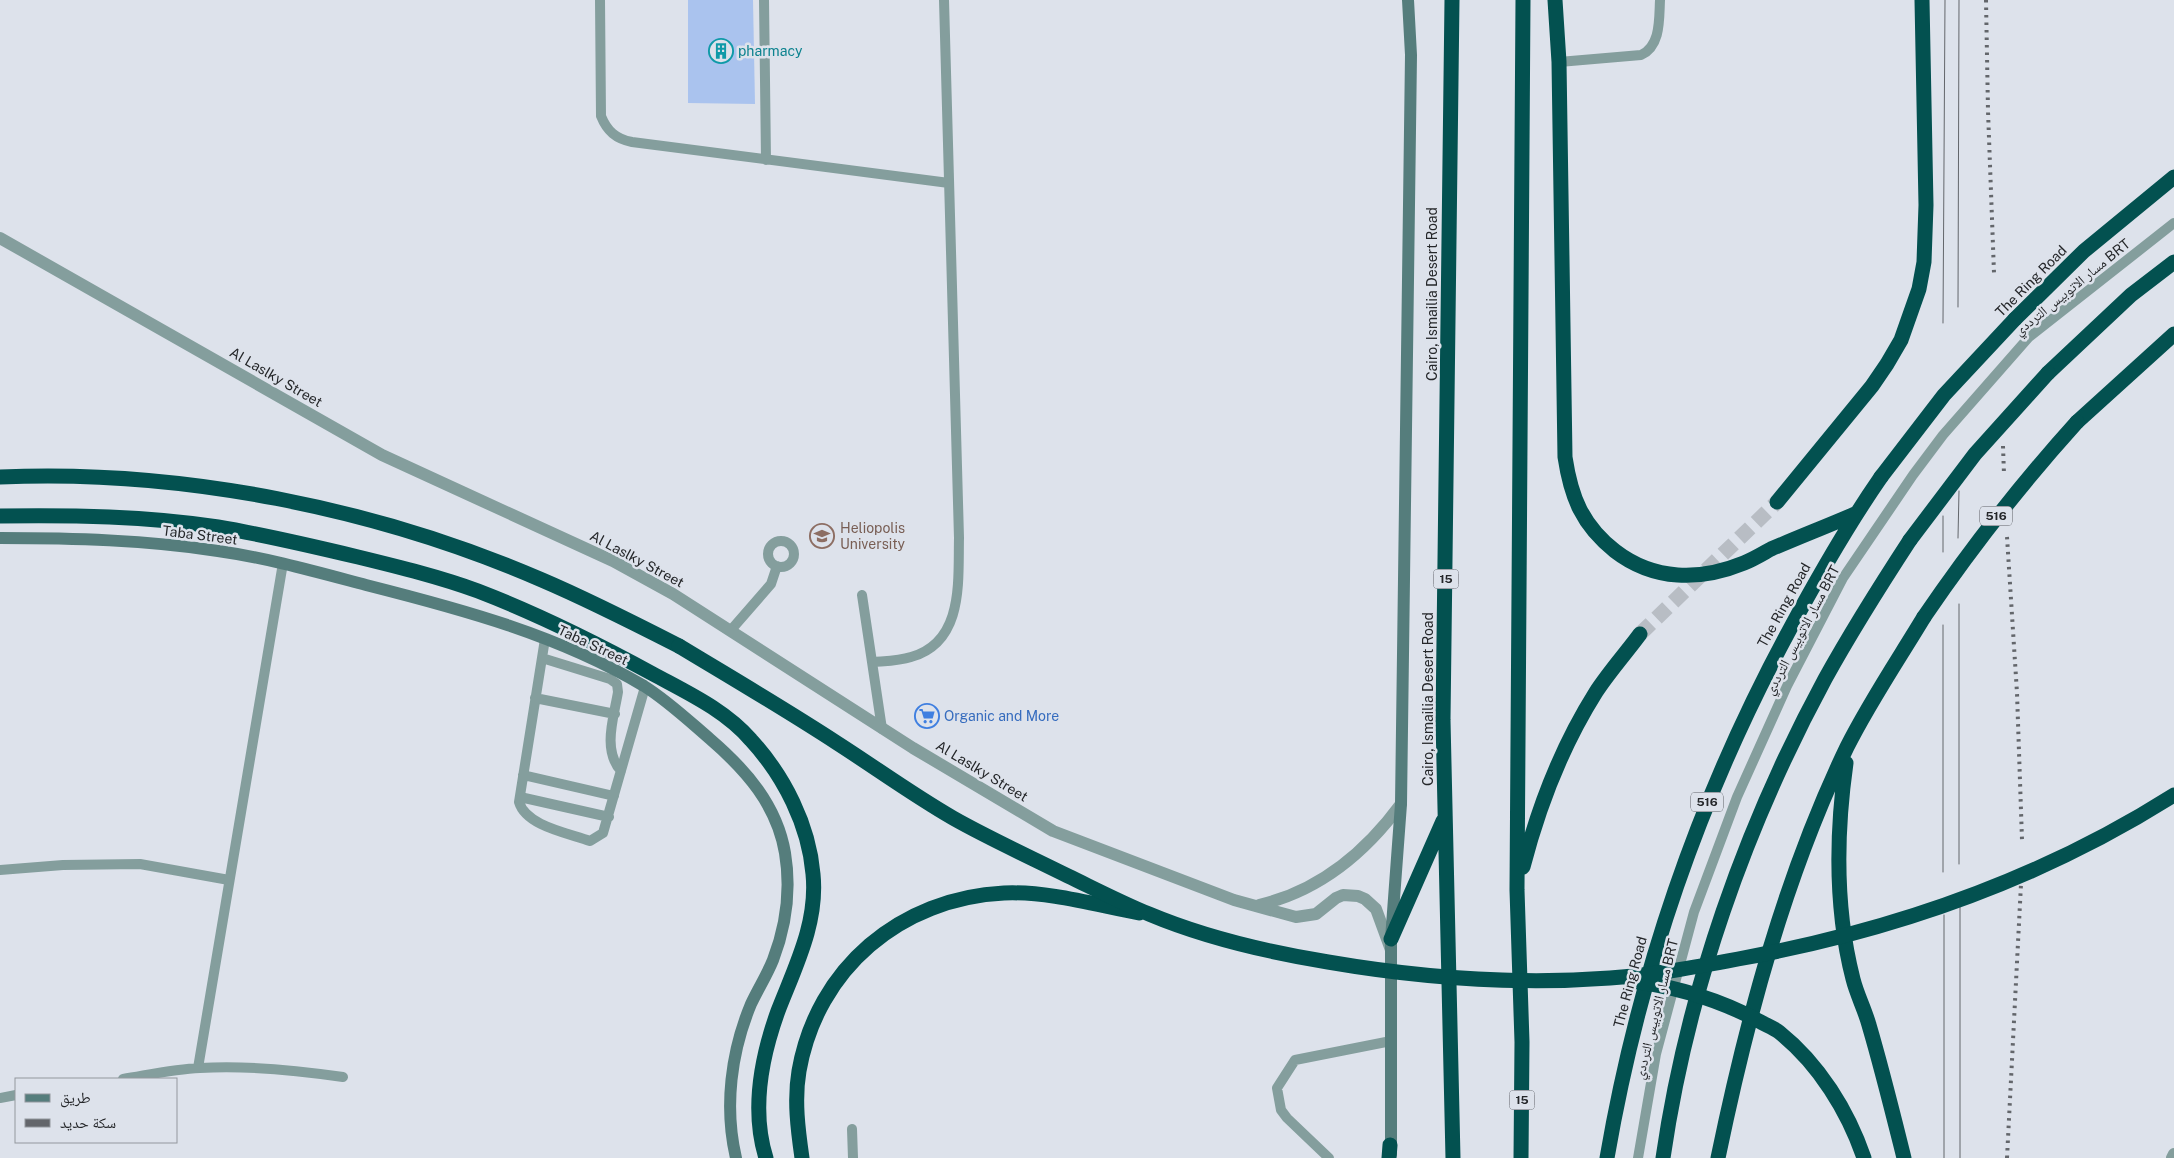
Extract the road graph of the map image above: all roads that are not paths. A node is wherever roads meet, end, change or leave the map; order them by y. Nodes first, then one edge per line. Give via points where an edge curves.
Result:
1 (600, 0) edge
2 (764, 0) edge
3 (944, 0) edge
4 (1408, 0) edge
5 (1444, 0) edge
6 (1522, 0) edge
7 (1555, 0) edge
8 (1660, 0) edge
9 (1922, 0) edge
10 (1451, 7) edge
11 (1559, 62) junction
12 (766, 160) junction
13 (2174, 176) edge
14 (949, 183) junction
15 (2174, 223) edge
16 (0, 238) edge
17 (2174, 262) edge
18 (2174, 334) edge
19 (0, 476) edge
20 (1777, 502) tunnel mouth
21 (1856, 514) junction
22 (0, 516) edge
23 (0, 538) edge
24 (283, 563) junction
25 (777, 566) dead end
26 (479, 592) junction
27 (862, 595) dead end
28 (470, 612) junction
29 (731, 630) junction
30 (1640, 634) tunnel mouth
31 (545, 639) junction
32 (542, 658) junction
33 (873, 662) junction
34 (645, 687) junction
35 (535, 698) junction
36 (615, 714) junction
37 (882, 729) junction
38 (1848, 746) junction
39 (621, 771) junction
40 (523, 775) junction
41 (2174, 795) edge
42 (614, 796) junction
43 (520, 797) junction
44 (1401, 804) junction
45 (608, 817) junction
46 (1445, 817) junction
47 (0, 870) edge
48 (229, 880) junction
49 (1517, 890) junction
50 (1257, 906) junction
51 (1150, 915) junction
52 (1391, 944) junction
53 (1613, 978) junction
54 (1390, 1041) junction
55 (198, 1068) junction
56 (342, 1077) dead end
57 (130, 1078) edge
58 (15, 1095) edge
59 (0, 1098) edge
60 (852, 1129) dead end
61 (1390, 1154) edge
62 (2174, 1154) edge
63 (736, 1158) edge
64 (766, 1158) edge
65 (802, 1158) edge
66 (853, 1158) edge
67 (1329, 1158) edge
68 (1453, 1158) edge
69 (1521, 1158) edge
70 (1608, 1158) edge
71 (1638, 1158) edge
72 (1663, 1158) edge
73 (1718, 1158) edge
74 (1864, 1158) edge
75 (1904, 1158) edge
76 (2172, 1158) edge

1 - 12 lane via 601,107 609,131 624,141
2 - 12 lane
3 - 14 lane
4 - 44 street via 1411,55
5 - 10 highway
6 - 49 highway, 15
7 - 11 highway
8 - 11 lane via 1658,27 1648,52
9 - 20 highway via 1926,205 1924,262 1919,289 1904,332 1887,364
10 - 46 highway, Cairo, Ismailia Desert Road / 15 via 1443,720
11 - 21 highway via 1565,457 1568,478 1588,525 1626,560 1656,572 1684,577 1744,563
12 - 14 lane
13 - 21 highway, The Ring Road / 516, bridge via 2084,251 2015,319 1944,395
14 - 33 lane via 959,538 956,608 950,624 927,649 912,657
15 - 71 lane, مسار الاتوبيس الترددي BRT via 2029,337 1937,443 1843,578 1787,686 1737,797 1694,912 1656,1054
16 - 29 street, Al Laslky Street via 382,455 613,561
17 - 72 highway, bridge via 2131,295 2048,373 1975,454 1910,540 1825,679 1755,826 1727,902 1702,980 1682,1059
18 - 38 highway, 516, bridge via 2077,422 1981,536 1924,617
19 - 51 highway, bridge via 138,478 221,488 411,532 479,556 541,580 679,646 955,819
21 - 70 highway, The Ring Road / 516 via 1767,671 1706,804 1671,900 1637,1014
22 - 26 highway via 133,518 218,527 385,564
23 - 24 street, Taba Street via 130,541 218,551
24 - 28 street, Taba Street
24 - 48 lane
25 - 29 lane via 770,584
26 - 28 street
26 - 64 highway via 631,662 722,713 774,768 793,802 806,837 813,875 812,914 804,950 762,1064 758,1112
27 - 33 lane
28 - 31 street, Taba Street
29 - 37 street, Al Laslky Street
30 - 49 highway via 1597,692 1561,754 1535,821
31 - 32 lane
31 - 34 street, Taba Street
32 - 35 lane
32 - 36 lane via 614,681 618,688
33 - 37 lane
34 - 39 lane
34 - 63 street, Taba Street via 665,700 734,760 757,786 775,817 785,852 788,888 784,924 736,1048 730,1094
35 - 36 lane
35 - 40 lane
36 - 39 lane via 610,750
37 - 50 street, Al Laslky Street via 1053,831
38 - 73 highway, 516 via 1821,805 1791,886 1736,1075
38 - 75 highway via 1839,824 1842,921 1853,979 1869,1024
39 - 42 lane
40 - 42 lane
40 - 43 lane
41 - 53 highway, bridge via 2075,851 2005,884 1933,911 1775,952
42 - 45 lane
43 - 45 lane
43 - 45 lane via 523,812 534,821 590,841 603,833
44 - 50 street via 1370,842 1332,874 1296,894
44 - 52 street
46 - 52 highway
46 - 68 highway, Cairo, Ismailia Desert Road / 15
47 - 48 lane via 140,864
48 - 55 lane
49 - 69 highway, 15 via 1522,1042
50 - 52 street, Al Laslky Street via 1306,917 1316,914 1343,895 1358,896 1376,909
51 - 53 highway, bridge via 1229,942 1394,974 1479,980
51 - 65 highway, bridge via 1045,895 1005,893 956,899 920,912 873,941 840,974 813,1023 798,1072 797,1118
52 - 54 street
53 - 74 highway, bridge via 1657,984 1699,995 1740,1011 1779,1032 1832,1091 1854,1128
54 - 61 street
54 - 67 lane via 1295,1060 1277,1088 1281,1110
55 - 56 lane via 270,1068
55 - 57 lane
58 - 59 lane
60 - 66 lane
62 - 76 street

